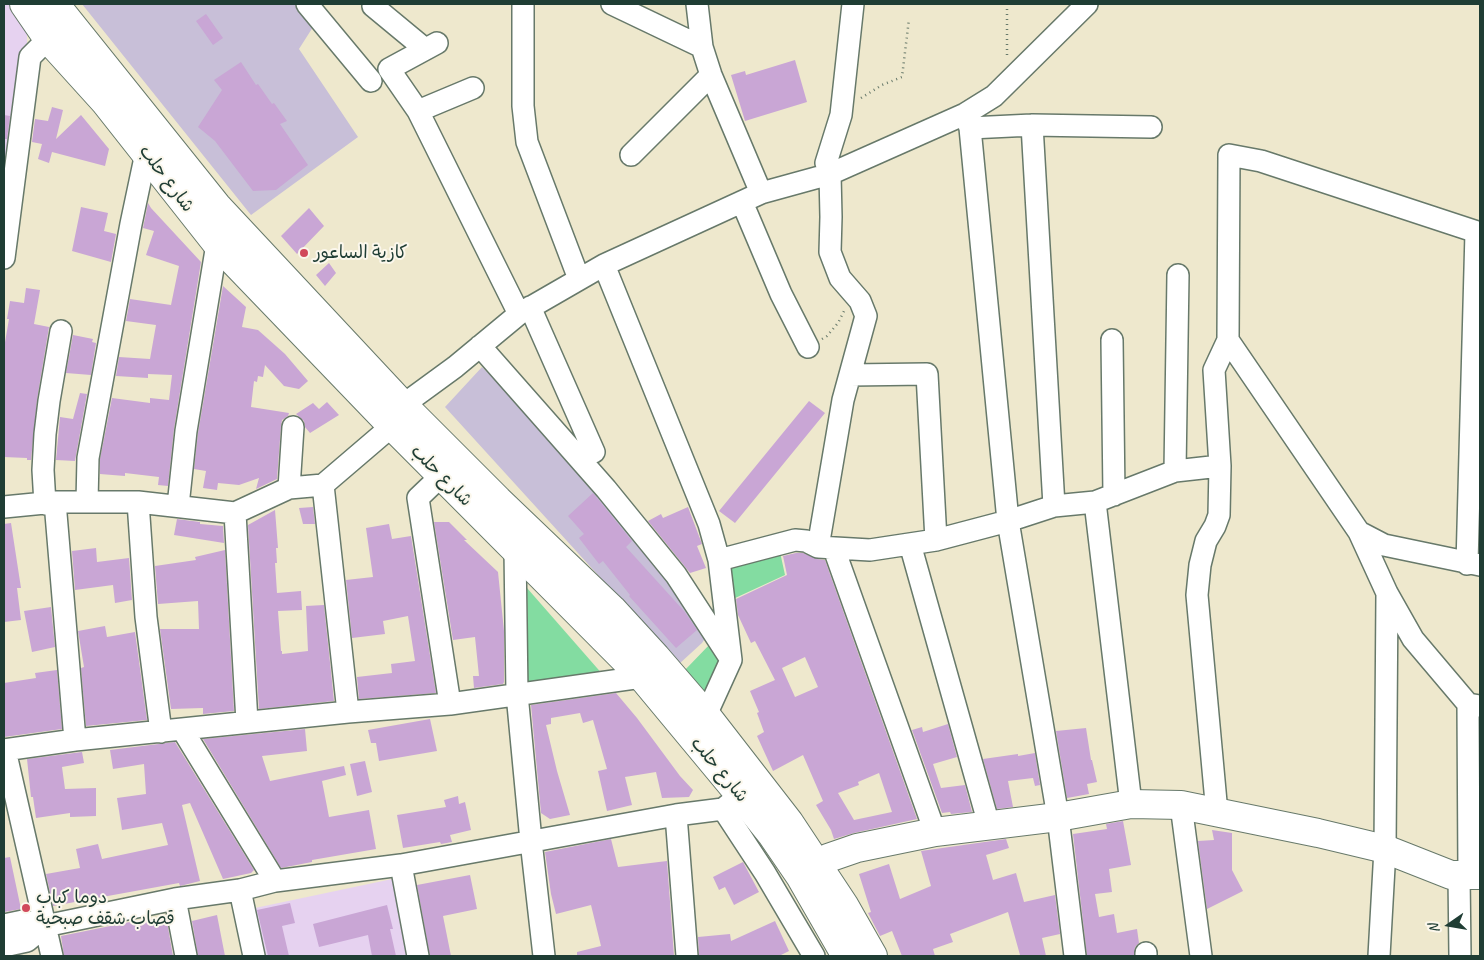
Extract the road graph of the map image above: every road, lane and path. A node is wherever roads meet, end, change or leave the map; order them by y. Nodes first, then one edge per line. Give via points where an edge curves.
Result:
1 (24, 4) edge
2 (307, 4) edge
3 (523, 4) edge
4 (612, 4) edge
5 (696, 4) edge
6 (853, 4) edge
7 (1007, 4) edge
8 (1087, 4) edge
9 (60, 5) edge
10 (373, 6) dead end
11 (909, 19) dead end
12 (48, 39) junction
13 (702, 47) junction
14 (711, 75) junction
15 (371, 81) dead end
16 (1007, 84) junction
17 (473, 88) dead end
18 (418, 111) junction
19 (841, 115) junction
20 (967, 121) junction
21 (1032, 126) junction
22 (1151, 127) dead end
23 (146, 153) junction
24 (631, 156) dead end
25 (830, 174) junction
26 (762, 192) junction
27 (742, 202) junction
28 (1478, 232) edge
29 (217, 244) junction
30 (4, 258) edge
31 (604, 265) junction
32 (1178, 274) dead end
33 (579, 279) junction
34 (860, 301) junction
35 (524, 310) junction
36 (61, 331) dead end
37 (1112, 340) dead end
38 (1228, 340) junction
39 (480, 346) junction
40 (808, 347) joint
41 (850, 375) junction
42 (397, 416) junction
43 (293, 427) dead end
44 (594, 452) dead end
45 (1220, 466) junction
46 (1175, 470) junction
47 (441, 476) junction
48 (323, 485) junction
49 (289, 488) junction
50 (1104, 499) junction
51 (88, 502) junction
52 (138, 502) junction
53 (50, 503) junction
54 (4, 506) edge
55 (178, 506) junction
56 (1054, 506) junction
57 (235, 513) junction
58 (1008, 521) junction
59 (1359, 532) junction
60 (936, 540) junction
61 (910, 544) junction
62 (826, 548) junction
63 (514, 550) junction
64 (719, 560) junction
65 (1474, 565) edge
66 (1387, 593) junction
67 (731, 660) junction
68 (642, 677) junction
69 (517, 694) junction
70 (450, 704) junction
71 (1474, 705) edge
72 (348, 712) junction
73 (706, 715) junction
74 (247, 722) junction
75 (182, 729) junction
76 (161, 732) junction
77 (75, 740) junction
78 (4, 750) edge
79 (740, 795) junction
80 (1130, 804) junction
81 (1181, 805) junction
82 (1217, 813) junction
83 (676, 815) junction
84 (1058, 817) junction
85 (989, 825) junction
86 (935, 832) junction
87 (531, 841) junction
88 (1384, 850) junction
89 (401, 865) junction
90 (809, 870) junction
91 (1470, 875) edge
92 (275, 881) junction
93 (240, 890) junction
94 (175, 899) junction
95 (4, 925) edge
96 (45, 926) junction
97 (4, 946) edge
98 (52, 956) edge
99 (186, 956) edge
100 (254, 956) edge
101 (418, 956) edge
102 (544, 956) edge
103 (687, 956) edge
104 (814, 956) edge
105 (846, 956) edge
106 (873, 956) edge
107 (1075, 956) edge
108 (1201, 956) edge
109 (1379, 956) edge
110 (1460, 956) edge

1 - 12 main road, شارع حلب
2 - 15 street
3 - 33 street via 523,106 527,142
4 - 13 street
5 - 13 street
6 - 19 street
7 - 16 path
8 - 16 street
9 - 42 main road, شارع حلب via 217,206
10 - 18 street via 431,46 389,69
11 - 19 path via 902,77 854,102
12 - 23 main road, شارع حلب
12 - 30 street via 30,57
13 - 14 street
14 - 24 street
14 - 26 street
16 - 20 street
17 - 18 street
18 - 35 street
19 - 25 street via 826,163
20 - 21 street
20 - 25 street
20 - 58 street
21 - 22 street
21 - 56 street
23 - 29 main road, شارع حلب
23 - 51 street via 88,458
25 - 26 street
25 - 34 street via 830,252 840,278
26 - 27 street
27 - 31 street
27 - 40 street via 781,294
28 - 38 street via 1261,161 1229,156
28 - 65 street
29 - 42 main road, شارع حلب
29 - 55 street via 186,431
31 - 33 street
31 - 64 street via 709,524
32 - 46 street
33 - 35 street
34 - 40 path via 846,308 827,336
34 - 41 street via 866,316
35 - 39 street
35 - 44 street
36 - 53 street via 45,434 43,470
37 - 50 street
38 - 45 street via 1214,370
38 - 59 street
39 - 42 street
39 - 67 street via 606,489 676,575
41 - 60 street via 927,374
41 - 62 street via 843,400
42 - 47 main road, شارع حلب
42 - 48 street
42 - 73 main road, شارع حلب via 498,500 612,609
43 - 49 street
45 - 46 street
45 - 82 street via 1219,515 1206,541 1197,595
46 - 50 street
47 - 63 main road, شارع حلب
47 - 70 street via 418,498
48 - 49 street
48 - 72 street
49 - 57 street
50 - 56 street
50 - 80 street
51 - 52 street
51 - 53 street
52 - 55 street
52 - 76 street via 146,617
53 - 54 street
53 - 77 street
55 - 57 street
56 - 58 street
57 - 74 street
58 - 60 street
58 - 84 street
59 - 65 street via 1384,545
59 - 66 street
60 - 61 street
61 - 62 street via 870,550
61 - 85 street
62 - 64 street via 795,540
62 - 86 street
63 - 68 main road, شارع حلب
63 - 69 street
64 - 67 street
66 - 71 street via 1413,639
66 - 88 street
67 - 73 street
68 - 69 street
68 - 79 main road, شارع حلب
69 - 70 street
69 - 87 street
70 - 72 street
71 - 91 street
72 - 74 street
73 - 79 main road, شارع حلب
74 - 75 street
75 - 76 street
75 - 92 street
76 - 77 street
77 - 78 street
78 - 96 street
79 - 83 street
79 - 90 main road, شارع حلب via 789,822
79 - 104 street via 770,881
80 - 81 main road
80 - 84 main road
81 - 82 main road
81 - 108 street
82 - 88 main road
83 - 87 street
83 - 103 street
84 - 85 main road
84 - 107 street
85 - 86 main road
86 - 90 main road via 857,848 828,858
87 - 89 street
87 - 102 street
88 - 91 main road via 1451,875
88 - 109 street
89 - 92 street
89 - 101 street
90 - 105 main road, شارع حلب
90 - 106 main road, شارع حلب
91 - 110 street
92 - 93 street
93 - 94 street
93 - 100 street
94 - 96 street
94 - 99 street
95 - 96 street via 23,921
96 - 97 street via 27,941
96 - 98 street

